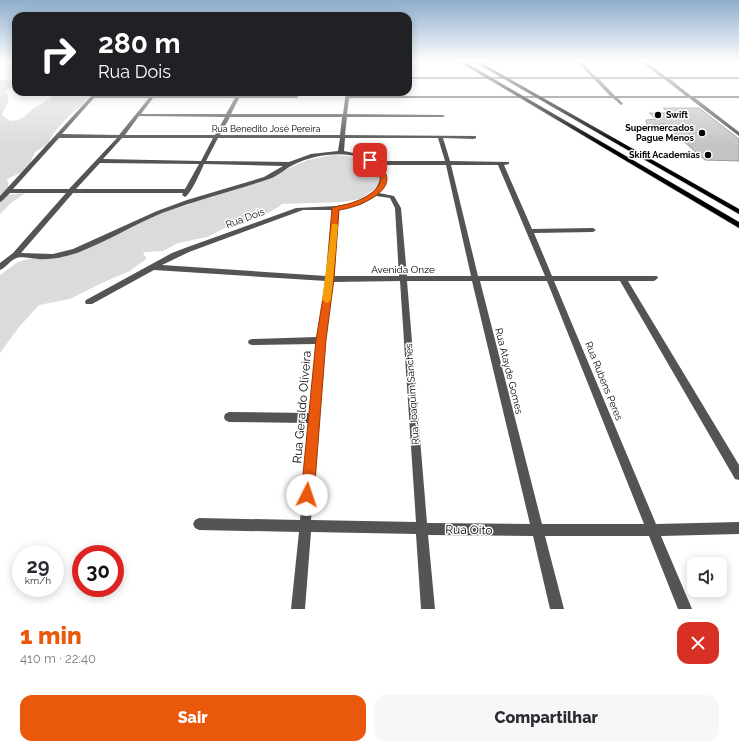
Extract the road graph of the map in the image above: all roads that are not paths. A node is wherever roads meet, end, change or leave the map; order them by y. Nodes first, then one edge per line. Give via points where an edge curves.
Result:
1 (508, 89) edge
2 (524, 89) edge
3 (605, 89) edge
4 (681, 89) edge
5 (412, 95) edge
6 (113, 96) edge
7 (152, 96) edge
8 (238, 96) edge
9 (278, 96) edge
10 (347, 96) edge
11 (93, 97) joint
12 (297, 97) dead end
13 (521, 97) junction
14 (537, 97) junction
15 (613, 97) junction
16 (691, 97) junction
17 (739, 97) edge
18 (621, 104) dead end
19 (137, 115) junction
20 (228, 116) junction
21 (345, 116) junction
22 (443, 116) dead end
23 (739, 134) edge
24 (59, 136) junction
25 (121, 136) junction
26 (216, 137) junction
27 (343, 137) junction
28 (440, 138) junction
29 (474, 138) dead end
30 (341, 152) junction
31 (621, 155) junction
32 (646, 159) junction
33 (97, 161) junction
34 (204, 162) junction
35 (372, 162) junction
36 (448, 163) junction
37 (291, 164) junction
38 (9, 191) junction
39 (71, 191) junction
40 (188, 191) junction
41 (376, 194) junction
42 (0, 200) edge
43 (180, 204) junction
44 (336, 208) junction
45 (739, 212) edge
46 (739, 225) edge
47 (530, 230) junction
48 (593, 230) dead end
49 (16, 255) junction
50 (0, 267) edge
51 (152, 267) junction
52 (475, 278) junction
53 (654, 278) dead end
54 (330, 279) junction
55 (404, 279) junction
56 (550, 279) junction
57 (623, 279) junction
58 (89, 302) dead end
59 (321, 340) junction
60 (252, 342) dead end
61 (229, 417) dead end
62 (313, 418) junction
63 (739, 475) edge
64 (199, 524) dead end
65 (305, 526) junction
66 (739, 528) edge
67 (421, 529) junction
68 (537, 531) junction
69 (653, 531) junction
70 (298, 609) edge
71 (428, 609) edge
72 (557, 609) edge
73 (685, 609) edge

1 - 13 main road
2 - 14 main road
3 - 15 street
4 - 16 street
5 - 13 street
6 - 11 street
7 - 19 street
8 - 20 street
9 - 12 street
10 - 21 street
11 - 24 street
13 - 14 street
13 - 31 main road
14 - 15 street
14 - 32 main road
15 - 16 street
15 - 18 street
16 - 17 street
16 - 23 street
19 - 20 street
19 - 25 street
20 - 21 street
20 - 26 street
21 - 22 street
21 - 27 street
24 - 25 street, Rua Benedito José Pereira
24 - 38 street
25 - 26 street, Rua Benedito José Pereira
25 - 33 street
26 - 27 street, Rua Benedito José Pereira
26 - 34 street
27 - 28 street, Rua Benedito José Pereira
27 - 30 street
28 - 29 street, Rua Benedito José Pereira
28 - 36 street, Rua Atayde Gomes
30 - 35 street
30 - 37 street via 315,156
31 - 32 main road
31 - 46 main road
32 - 45 main road
33 - 34 street
33 - 39 street
34 - 37 street
34 - 40 street
35 - 36 street
35 - 41 street via 382,170 384,178
36 - 47 street, Rua Rubens Peres via 503,163
36 - 52 street, Rua Atayde Gomes
37 - 43 street via 268,177
38 - 39 street
38 - 42 street
39 - 40 street
39 - 49 street
40 - 43 street
41 - 44 street, Rua Dois via 354,204
41 - 55 street, Rua Joaquim Sanches via 392,197 398,208
43 - 49 street via 65,254 41,257
44 - 51 street, Rua Dois via 298,209 187,250
44 - 54 street, Rua Geraldo Oliveira
47 - 48 street
47 - 56 street, Rua Rubens Peres
49 - 50 street
51 - 54 street, Avenida Onze
51 - 58 street, Rua Dois
52 - 55 street, Avenida Onze
52 - 56 street, Avenida Onze
52 - 68 street, Rua Atayde Gomes
53 - 57 street, Avenida Onze
54 - 55 street, Avenida Onze
54 - 59 street, Rua Geraldo Oliveira
55 - 67 street, Rua Joaquim Sanches
56 - 57 street, Avenida Onze
56 - 69 street, Rua Rubens Peres
57 - 63 street
59 - 60 street
59 - 62 street, Rua Geraldo Oliveira
61 - 62 street
62 - 65 street, Rua Geraldo Oliveira
64 - 65 street, Rua Oito
65 - 67 street, Rua Oito
65 - 70 street, Rua Geraldo Oliveira
66 - 69 street, Rua Oito
67 - 68 street, Rua Oito
67 - 71 street, Rua Joaquim Sanches
68 - 69 street, Rua Oito
68 - 72 street, Rua Atayde Gomes
69 - 73 street, Rua Rubens Peres

